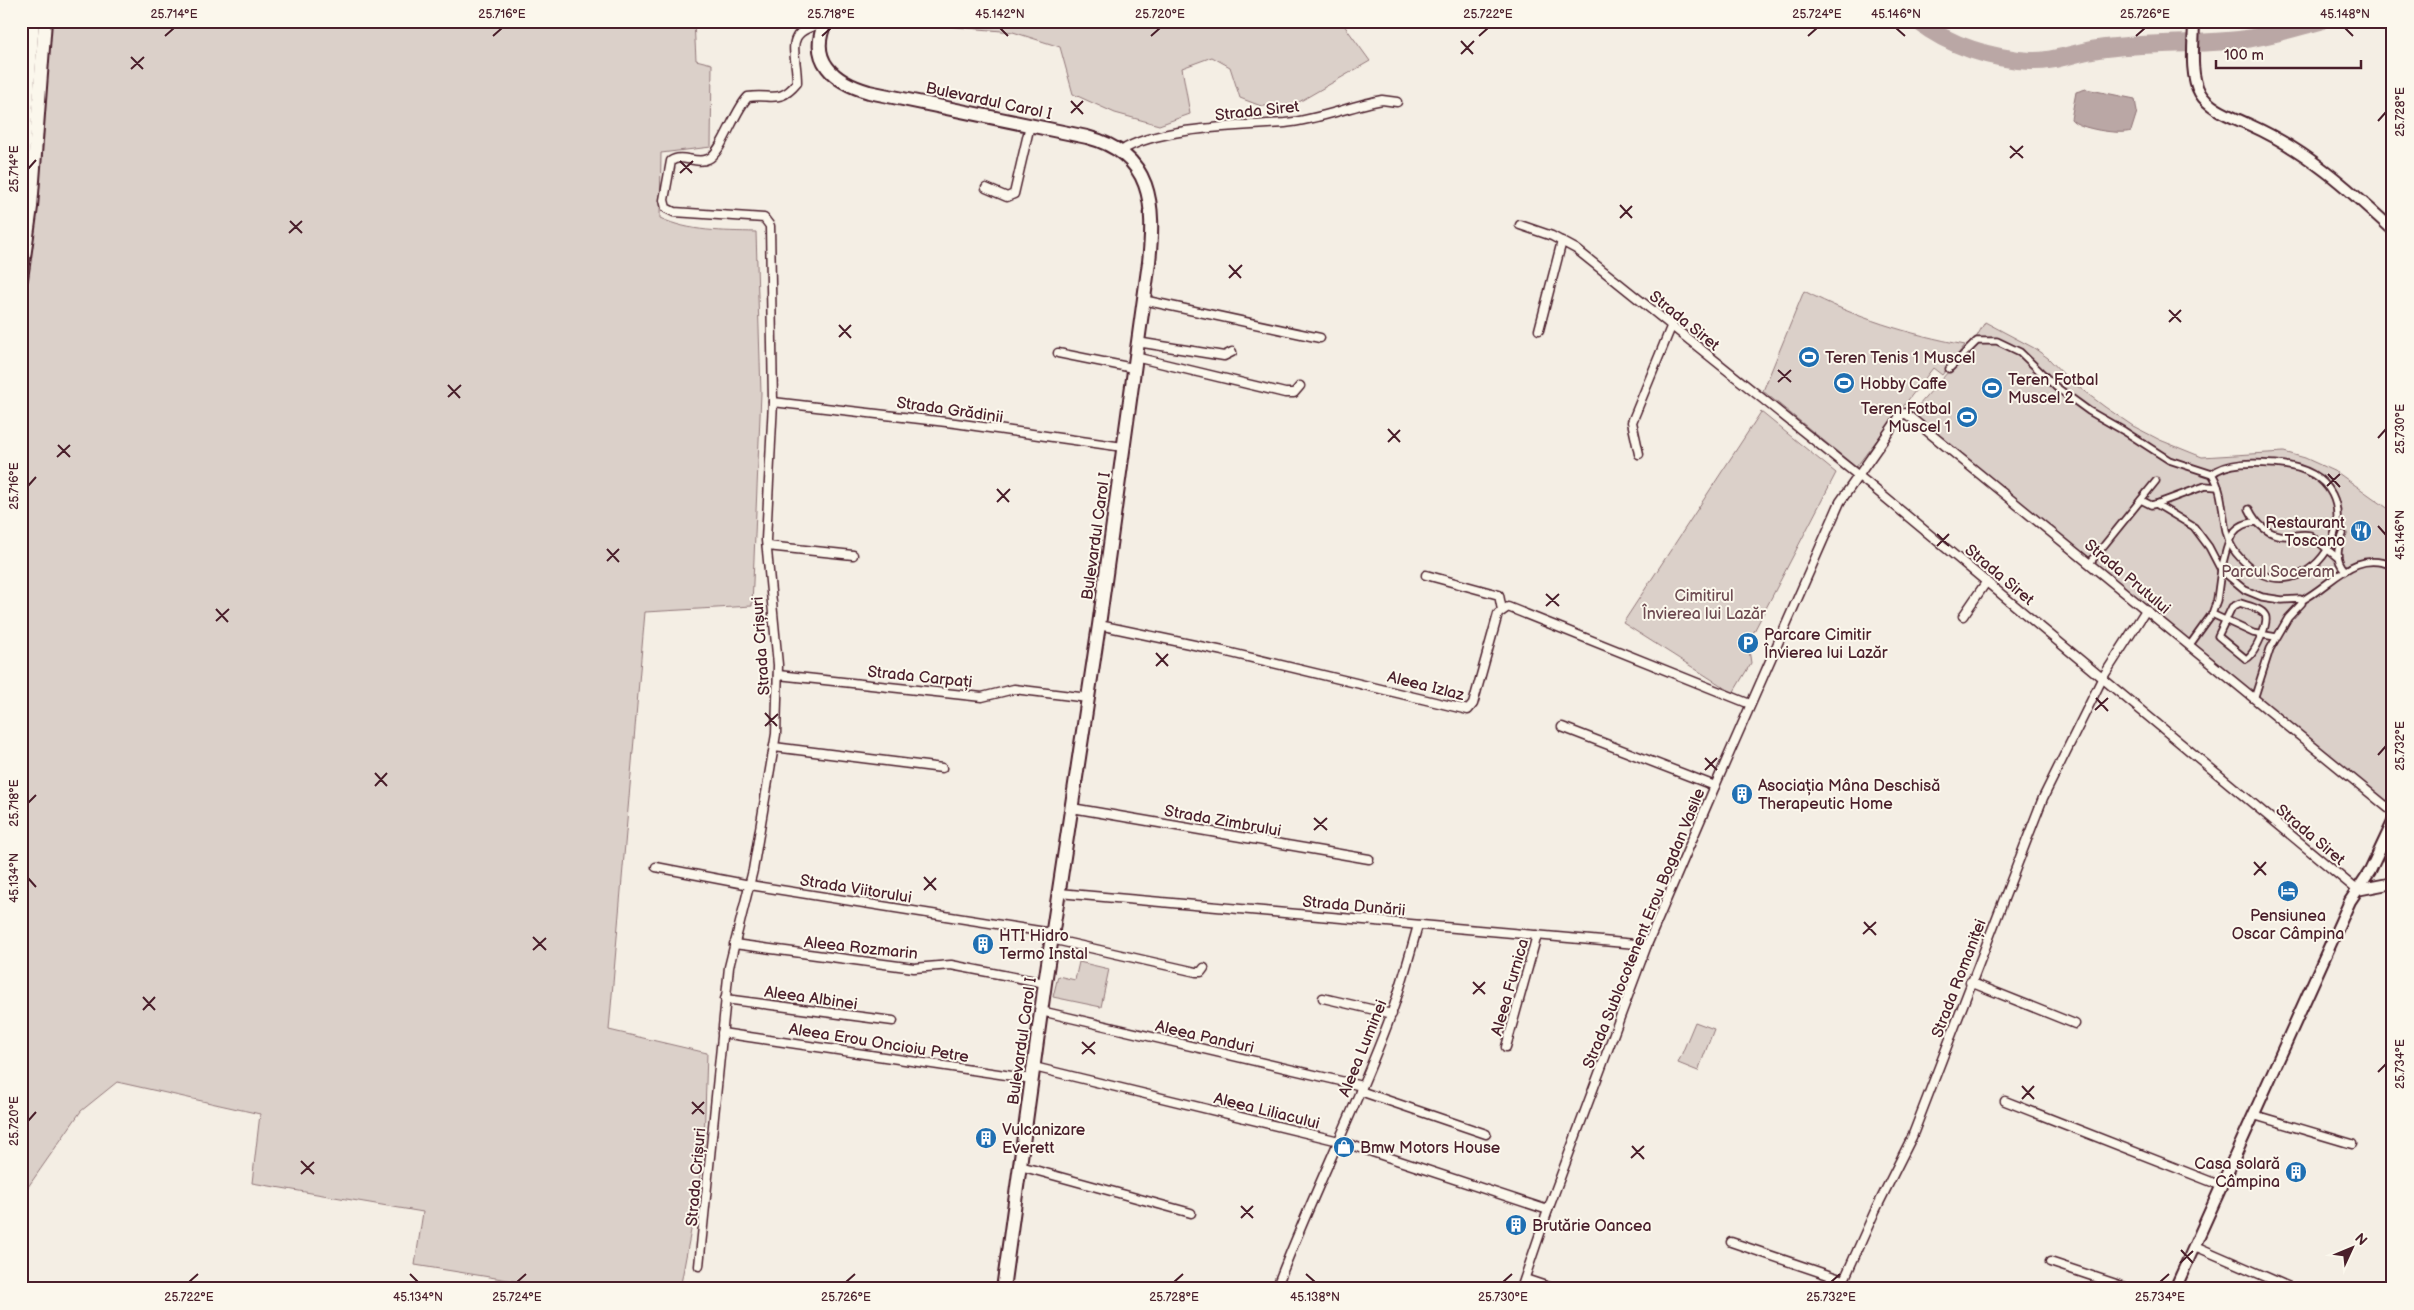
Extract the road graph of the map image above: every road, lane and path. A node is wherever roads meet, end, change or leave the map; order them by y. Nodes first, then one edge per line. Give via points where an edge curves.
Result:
1 (33, 21) edge
2 (45, 21) edge
3 (2194, 21) edge
4 (825, 22) edge
5 (1397, 102) dead end
6 (1030, 125) junction
7 (1121, 151) junction
8 (21, 186) edge
9 (986, 188) dead end
10 (1520, 225) dead end
11 (2393, 230) edge
12 (1562, 241) junction
13 (21, 279) edge
14 (1144, 300) junction
15 (1671, 327) junction
16 (1539, 330) dead end
17 (1320, 338) dead end
18 (1137, 342) junction
19 (1232, 352) dead end
20 (1058, 353) dead end
21 (1134, 363) junction
22 (1949, 369) dead end
23 (1300, 386) dead end
24 (773, 402) junction
25 (1123, 447) junction
26 (1639, 454) dead end
27 (2212, 474) junction
28 (1857, 475) junction
29 (2156, 481) dead end
30 (2218, 487) junction
31 (2141, 500) junction
32 (2156, 504) junction
33 (2249, 509) dead end
34 (2257, 522) junction
35 (2343, 534) dead end
36 (2230, 542) junction
37 (766, 546) junction
38 (2328, 551) junction
39 (853, 556) dead end
40 (2338, 558) junction
41 (2089, 564) junction
42 (2393, 566) edge
43 (2221, 570) junction
44 (2345, 570) junction
45 (1426, 575) dead end
46 (1987, 581) junction
47 (2301, 601) junction
48 (1502, 610) junction
49 (2146, 610) junction
50 (2212, 614) junction
51 (1963, 616) dead end
52 (2225, 622) junction
53 (1099, 625) junction
54 (2260, 636) junction
55 (2276, 638) junction
56 (2189, 646) junction
57 (778, 675) junction
58 (2103, 677) junction
59 (1088, 698) junction
60 (2254, 699) junction
61 (1750, 704) junction
62 (1562, 727) dead end
63 (774, 747) junction
64 (942, 768) dead end
65 (1715, 786) junction
66 (1072, 808) junction
67 (2393, 812) edge
68 (2393, 822) edge
69 (1369, 859) dead end
70 (656, 867) dead end
71 (2393, 883) edge
72 (750, 885) junction
73 (2357, 890) junction
74 (1059, 893) junction
75 (1418, 925) junction
76 (1538, 935) junction
77 (1052, 936) junction
78 (734, 944) junction
79 (1647, 945) junction
80 (1204, 968) dead end
81 (1045, 982) junction
82 (1970, 982) junction
83 (1323, 998) dead end
84 (726, 999) junction
85 (1041, 1011) junction
86 (1392, 1014) junction
87 (893, 1021) dead end
88 (2075, 1024) dead end
89 (722, 1033) junction
90 (1506, 1047) dead end
91 (1033, 1073) junction
92 (1361, 1089) junction
93 (2005, 1101) dead end
94 (2254, 1115) junction
95 (1486, 1134) dead end
96 (1339, 1141) junction
97 (2352, 1144) dead end
98 (1020, 1166) junction
99 (2222, 1186) junction
100 (1548, 1210) junction
101 (1191, 1213) dead end
102 (1731, 1242) dead end
103 (2195, 1246) junction
104 (2050, 1262) dead end
105 (699, 1266) dead end
106 (1524, 1279) junction
107 (1843, 1280) junction
108 (1003, 1289) edge
109 (1276, 1289) edge
110 (1521, 1289) edge
111 (1555, 1289) edge
112 (1840, 1289) edge
113 (2131, 1289) edge
114 (2175, 1289) edge
115 (2294, 1289) edge

1 - 8 main road
2 - 13 main road via 31,207
3 - 11 street via 2197,86 2207,102 2304,154 2340,181
4 - 6 main road, Bulevardul Carol I via 820,40 821,55 832,73 852,87
4 - 24 street, Strada Crișuri via 805,28 796,39 797,83 792,90 780,98 748,98 739,106 709,159 676,158 671,161 664,205 674,212 764,218 769,223
5 - 7 street, Strada Siret via 1382,100 1285,122 1215,127 1140,140
6 - 7 main road, Bulevardul Carol I via 1100,140
6 - 9 street via 1014,194 1007,197
7 - 14 main road, Bulevardul Carol I via 1141,174 1151,205
10 - 12 street, Strada Siret
12 - 15 street, Strada Siret
12 - 16 street
14 - 17 street
14 - 18 main road, Bulevardul Carol I
15 - 26 street via 1632,422
15 - 28 street, Strada Siret
18 - 19 street via 1224,356
18 - 21 main road, Bulevardul Carol I
20 - 21 street
21 - 23 street via 1285,393 1294,393
21 - 25 main road, Bulevardul Carol I
22 - 27 street via 1977,341 1997,341 2028,357 2056,387 2089,411 2169,460
24 - 25 street, Strada Grădinii via 926,419
24 - 37 street, Strada Crișuri
25 - 53 main road, Bulevardul Carol I
27 - 30 street
27 - 38 street via 2227,467 2259,463 2286,465 2318,478 2328,486 2336,508 2335,539
28 - 41 street, Strada Prutului via 1905,413
28 - 46 street, Strada Siret
28 - 61 street, Strada Sublocotenent Erou Bogdan Vasile via 1840,502
29 - 31 street
30 - 32 street via 2205,486
30 - 36 street
31 - 32 street
31 - 41 street
32 - 43 street via 2194,527 2210,547
33 - 34 street
34 - 36 street via 2239,526
34 - 38 street via 2266,530 2280,535 2310,535
35 - 40 street
36 - 38 street via 2249,566 2273,577 2298,575 2314,566
36 - 43 street
37 - 39 street
37 - 57 street, Strada Crișuri
38 - 40 street
40 - 44 street
41 - 49 street, Strada Prutului
42 - 44 street via 2368,560
43 - 47 street via 2245,590 2262,597
43 - 50 street
44 - 47 street
45 - 48 street via 1499,595
46 - 51 street
46 - 58 street, Strada Siret
47 - 55 street via 2300,607 2288,618
48 - 53 street, Aleea Izlaz via 1473,704 1468,710
48 - 61 street via 1514,608
49 - 56 street, Strada Prutului
49 - 58 street, Strada Romaniței
50 - 52 street
50 - 56 street
52 - 54 street
52 - 54 street via 2236,604 2262,611 2267,622
52 - 54 street via 2218,636 2243,659 2251,656
53 - 59 main road, Bulevardul Carol I
54 - 55 street
55 - 60 street
56 - 60 street, Strada Prutului
57 - 59 street, Strada Carpați via 982,697 1014,689
57 - 63 street, Strada Crișuri
58 - 73 street, Strada Siret
58 - 82 street, Strada Romaniței via 2043,798
59 - 66 main road, Bulevardul Carol I
60 - 67 street, Strada Prutului
61 - 65 street, Strada Sublocotenent Erou Bogdan Vasile
62 - 65 street
63 - 64 street
63 - 72 street, Strada Crișuri
65 - 79 street, Strada Sublocotenent Erou Bogdan Vasile
66 - 69 street, Strada Zimbrului
66 - 74 main road, Bulevardul Carol I
68 - 73 street via 2379,855
70 - 72 street, Strada Viitorului
71 - 73 street
72 - 77 street, Strada Viitorului
72 - 78 street, Strada Crișuri
73 - 94 street
74 - 75 street, Strada Dunării
74 - 77 main road, Bulevardul Carol I
75 - 76 street, Strada Dunării
75 - 86 street, Aleea Luminei
76 - 79 street, Strada Dunării
76 - 90 street, Aleea Furnica
77 - 80 street, Strada Viitorului via 1196,972
77 - 81 main road, Bulevardul Carol I
78 - 81 street, Aleea Rozmarin via 914,968 944,964
78 - 84 street, Strada Crișuri
79 - 100 street, Strada Sublocotenent Erou Bogdan Vasile
81 - 85 main road, Bulevardul Carol I
82 - 88 street
82 - 107 street, Strada Romaniței via 1912,1137
83 - 86 street
84 - 87 street, Aleea Albinei
84 - 89 street, Strada Crișuri
85 - 91 main road, Bulevardul Carol I
85 - 92 street, Aleea Panduri
86 - 92 street, Aleea Luminei
89 - 91 street, Aleea Erou Oncioiu Petre
89 - 105 street, Strada Crișuri
91 - 96 street, Aleea Liliacului
91 - 98 main road, Bulevardul Carol I
92 - 95 street, Aleea Panduri
92 - 96 street, Aleea Luminei
93 - 99 street
94 - 97 street
94 - 99 street
96 - 100 street, Aleea Liliacului
96 - 109 street, Aleea Luminei via 1306,1212
98 - 101 street
98 - 108 main road, Bulevardul Carol I
99 - 103 street
100 - 106 street, Strada Sublocotenent Erou Bogdan Vasile
102 - 107 street
103 - 114 street
103 - 115 street
104 - 113 street
106 - 110 street, Strada Sublocotenent Erou Bogdan Vasile
106 - 111 street
107 - 112 street, Strada Romaniței

